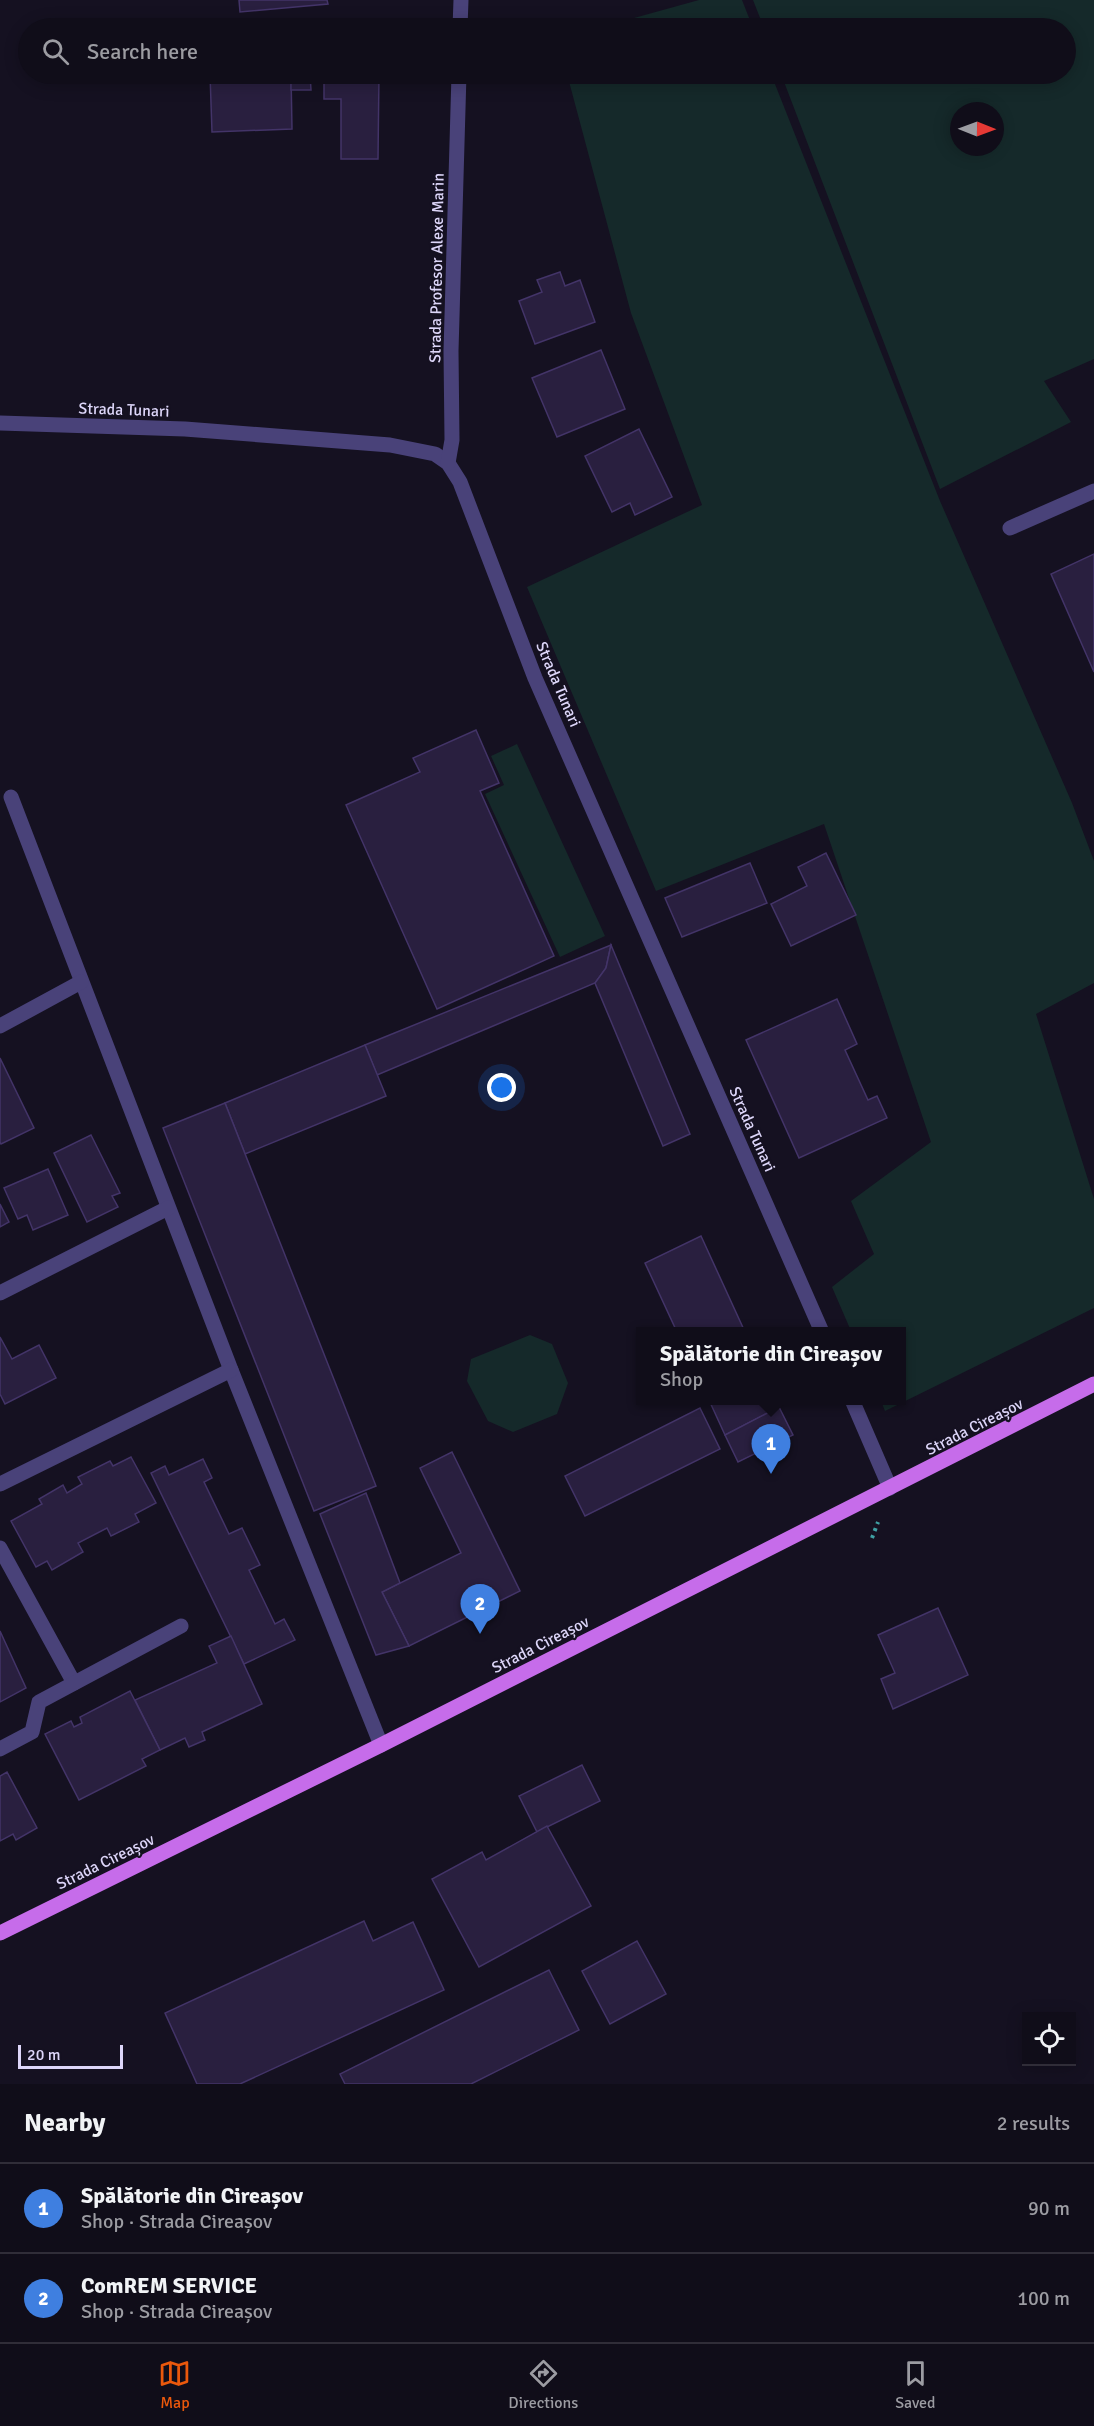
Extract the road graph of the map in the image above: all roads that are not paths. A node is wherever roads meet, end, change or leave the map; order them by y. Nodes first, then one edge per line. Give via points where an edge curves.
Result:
1 (461, 0) edge
2 (460, 18) edge
3 (459, 84) edge
4 (0, 423) edge
5 (448, 463) junction
6 (1094, 491) edge
7 (1010, 528) dead end
8 (11, 797) dead end
9 (81, 982) junction
10 (0, 1026) edge
11 (168, 1208) junction
12 (0, 1293) edge
13 (820, 1327) edge
14 (231, 1370) junction
15 (1094, 1384) edge
16 (854, 1405) edge
17 (0, 1484) edge
18 (890, 1488) junction
19 (0, 1548) edge
20 (181, 1626) dead end
21 (74, 1683) junction
22 (381, 1745) junction
23 (0, 1749) edge
24 (0, 1933) edge

1 - 2 street
3 - 5 street, Strada Profesor Alexe Marin via 452,440
4 - 5 street, Strada Tunari via 185,429 390,445 435,454
5 - 13 street, Strada Tunari via 460,482 540,688
6 - 7 street
8 - 9 street
9 - 10 street
9 - 11 street
11 - 12 street
11 - 14 street
14 - 17 street
14 - 22 street
15 - 18 main road, Strada Cireașov
16 - 18 street
18 - 22 main road, Strada Cireașov
19 - 21 street
20 - 21 street
21 - 23 street via 39,1702 32,1732
22 - 24 main road, Strada Cireașov

